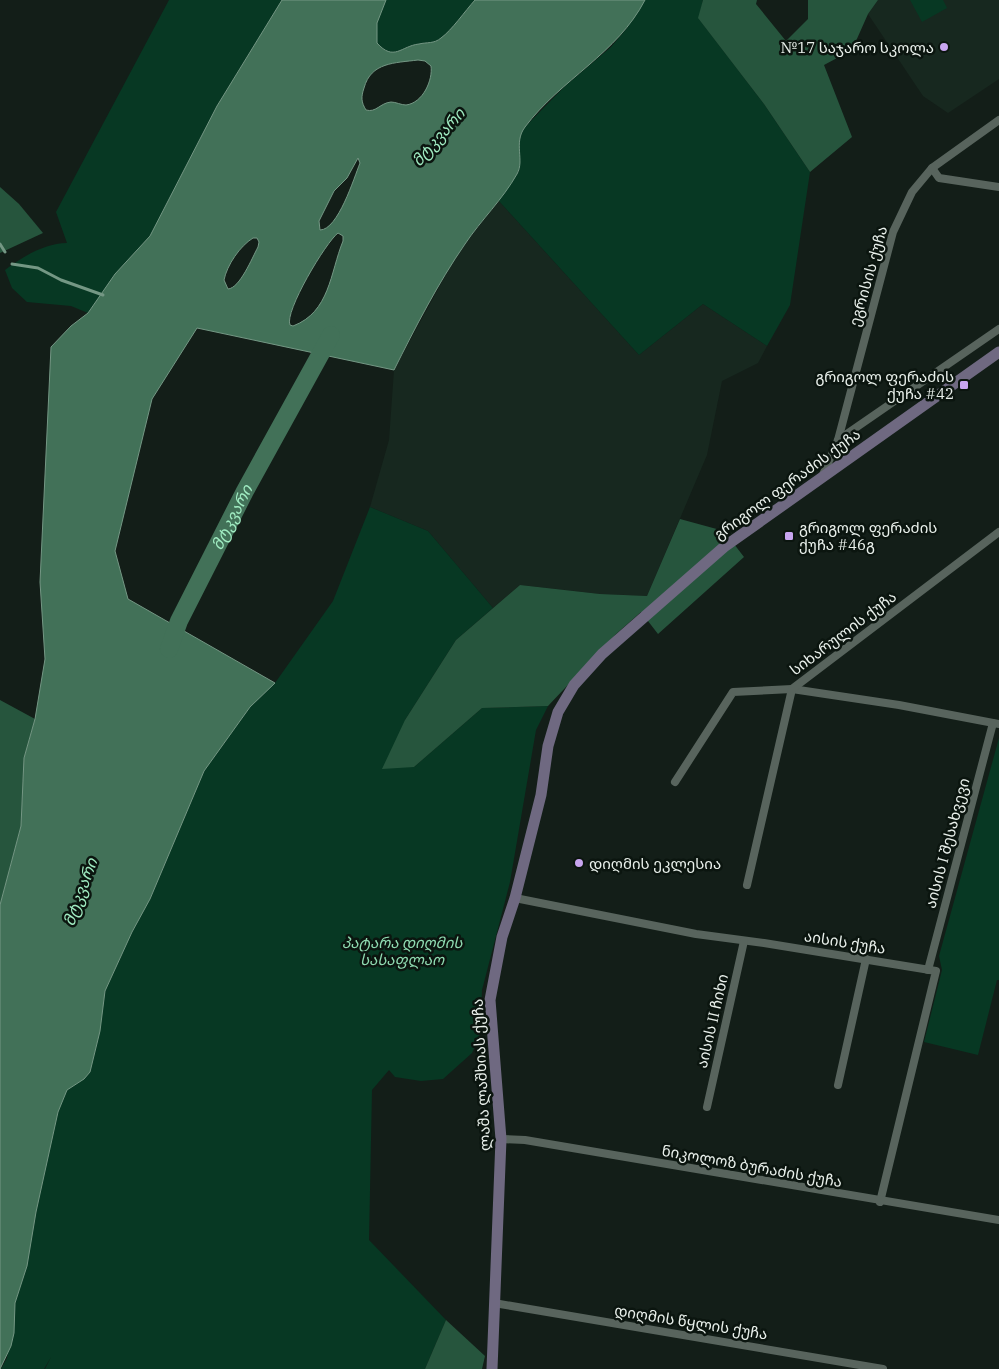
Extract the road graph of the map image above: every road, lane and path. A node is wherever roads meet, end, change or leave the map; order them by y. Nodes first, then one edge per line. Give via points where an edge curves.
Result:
1 (999, 120) edge
2 (932, 168) junction
3 (999, 187) edge
4 (999, 329) edge
5 (999, 352) edge
6 (838, 440) junction
7 (821, 478) junction
8 (999, 532) edge
9 (602, 654) joint
10 (792, 689) junction
11 (996, 724) edge
12 (675, 782) dead end
13 (747, 885) dead end
14 (515, 898) junction
15 (744, 941) junction
16 (866, 959) junction
17 (928, 970) junction
18 (838, 1085) dead end
19 (706, 1107) dead end
20 (500, 1138) junction
21 (880, 1202) junction
22 (999, 1220) edge
23 (494, 1303) junction
24 (492, 1369) edge
25 (883, 1369) edge

1 - 2 street, ეგრისის ქუჩა
2 - 3 street via 939,178
2 - 6 street, ეგრისის ქუჩა via 912,192 893,232
4 - 6 street
5 - 7 street, გრიგოლ ფერაძის ქუჩა
6 - 7 street, ეგრისის ქუჩა
7 - 9 street, გრიგოლ ფერაძის ქუჩა via 724,547
8 - 10 street, სიხარულის ქუჩა
9 - 14 street, ლაშა ლაშხიას ქუჩა via 574,685 558,712
10 - 11 street
10 - 12 street via 733,692
10 - 13 street, სიხარულის ქუჩა
11 - 17 street, აისის I შესახვევი
14 - 15 street, აისის ქუჩა
14 - 20 street, ლაშა ლაშხიას ქუჩა via 502,937 490,1000
15 - 16 street, აისის ქუჩა
15 - 19 street, აისის II ჩიხი
16 - 17 street, აისის ქუჩა
16 - 18 street
17 - 21 street via 936,971
20 - 21 street, ნიკოლოზ ბურაძის ქუჩა
20 - 23 street, ლაშა ლაშხიას ქუჩა
21 - 22 street, ნიკოლოზ ბურაძის ქუჩა
23 - 24 street, ლაშა ლაშხიას ქუჩა
23 - 25 street, დიღმის წყლის ქუჩა

